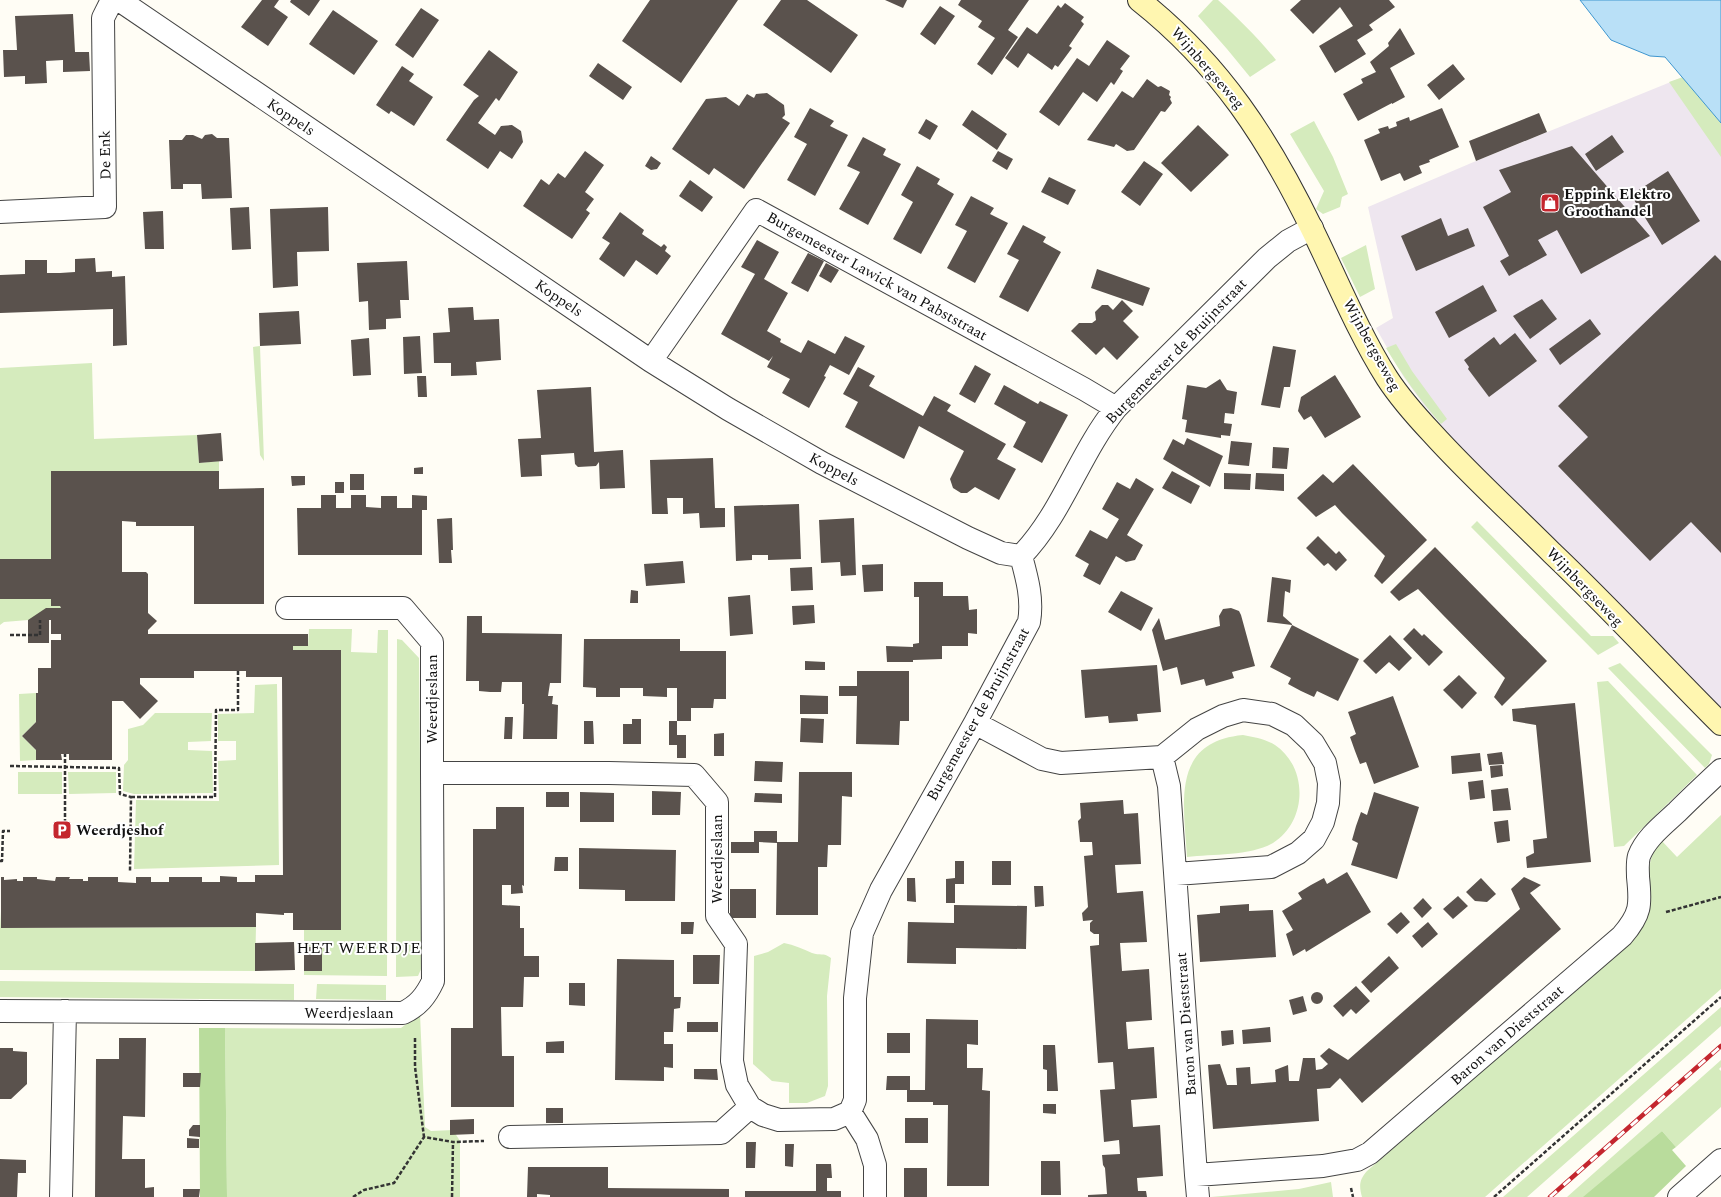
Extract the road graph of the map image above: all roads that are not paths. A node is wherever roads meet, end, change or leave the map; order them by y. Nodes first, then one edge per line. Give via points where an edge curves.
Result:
1 (112, 0) edge
2 (119, 0) edge
3 (1139, 0) edge
4 (0, 212) edge
5 (1312, 228) junction
6 (651, 361) junction
7 (1116, 408) junction
8 (1021, 556) junction
9 (287, 608) dead end
10 (975, 723) junction
11 (1721, 724) edge
12 (1162, 757) junction
13 (1721, 770) edge
14 (432, 773) junction
15 (1176, 874) junction
16 (0, 1011) edge
17 (66, 1011) junction
18 (750, 1107) junction
19 (850, 1112) junction
20 (510, 1137) dead end
21 (1719, 1165) edge
22 (1196, 1175) junction
23 (61, 1197) edge
24 (875, 1197) edge
25 (1198, 1197) edge
26 (1679, 1197) edge

1 - 4 street, De Enk via 103,18 105,207
2 - 6 street, Koppels
3 - 5 street, Wijnbergseweg via 1166,22 1229,89 1254,123
5 - 7 street, Burgemeester de Bruijnstraat via 1288,241 1267,258
5 - 11 street, Wijnbergseweg via 1357,324 1388,379 1413,413 1453,457 1557,557
6 - 7 street, Burgemeester Lawick van Pabststraat via 756,210
6 - 8 street, Koppels via 822,463 968,538 1001,553
7 - 8 street, Burgemeester de Bruijnstraat via 1095,436 1048,523
8 - 10 street, Burgemeester de Bruijnstraat via 1030,593 1029,622
9 - 14 street, Weerdjeslaan via 402,608 412,619 432,642
10 - 12 street via 1042,759 1061,763
10 - 19 street, Burgemeester de Bruijnstraat via 881,890 862,932 855,998 855,1100
12 - 15 street, Baron van Dieststraat via 1169,786
12 - 15 street via 1197,729 1223,716 1243,710 1272,714 1294,725 1313,743 1325,764 1329,783 1328,803 1323,822 1314,839 1298,853 1271,867
13 - 22 street, Baron van Dieststraat via 1654,834 1638,857 1639,910 1632,925 1370,1153 1351,1161 1323,1166
14 - 17 street, Weerdjeslaan via 433,980 428,993 413,1008 402,1013
14 - 18 street, Weerdjeslaan via 694,775 717,802 717,916 736,944 732,1061 737,1086
15 - 22 street, Baron van Dieststraat
16 - 17 street, Weerdjeslaan
17 - 23 street
18 - 19 street, Weerdjeslaan via 779,1120 834,1119
18 - 20 street via 721,1133
19 - 24 street via 867,1138 875,1165
21 - 26 street
22 - 25 street, Baron van Dieststraat

